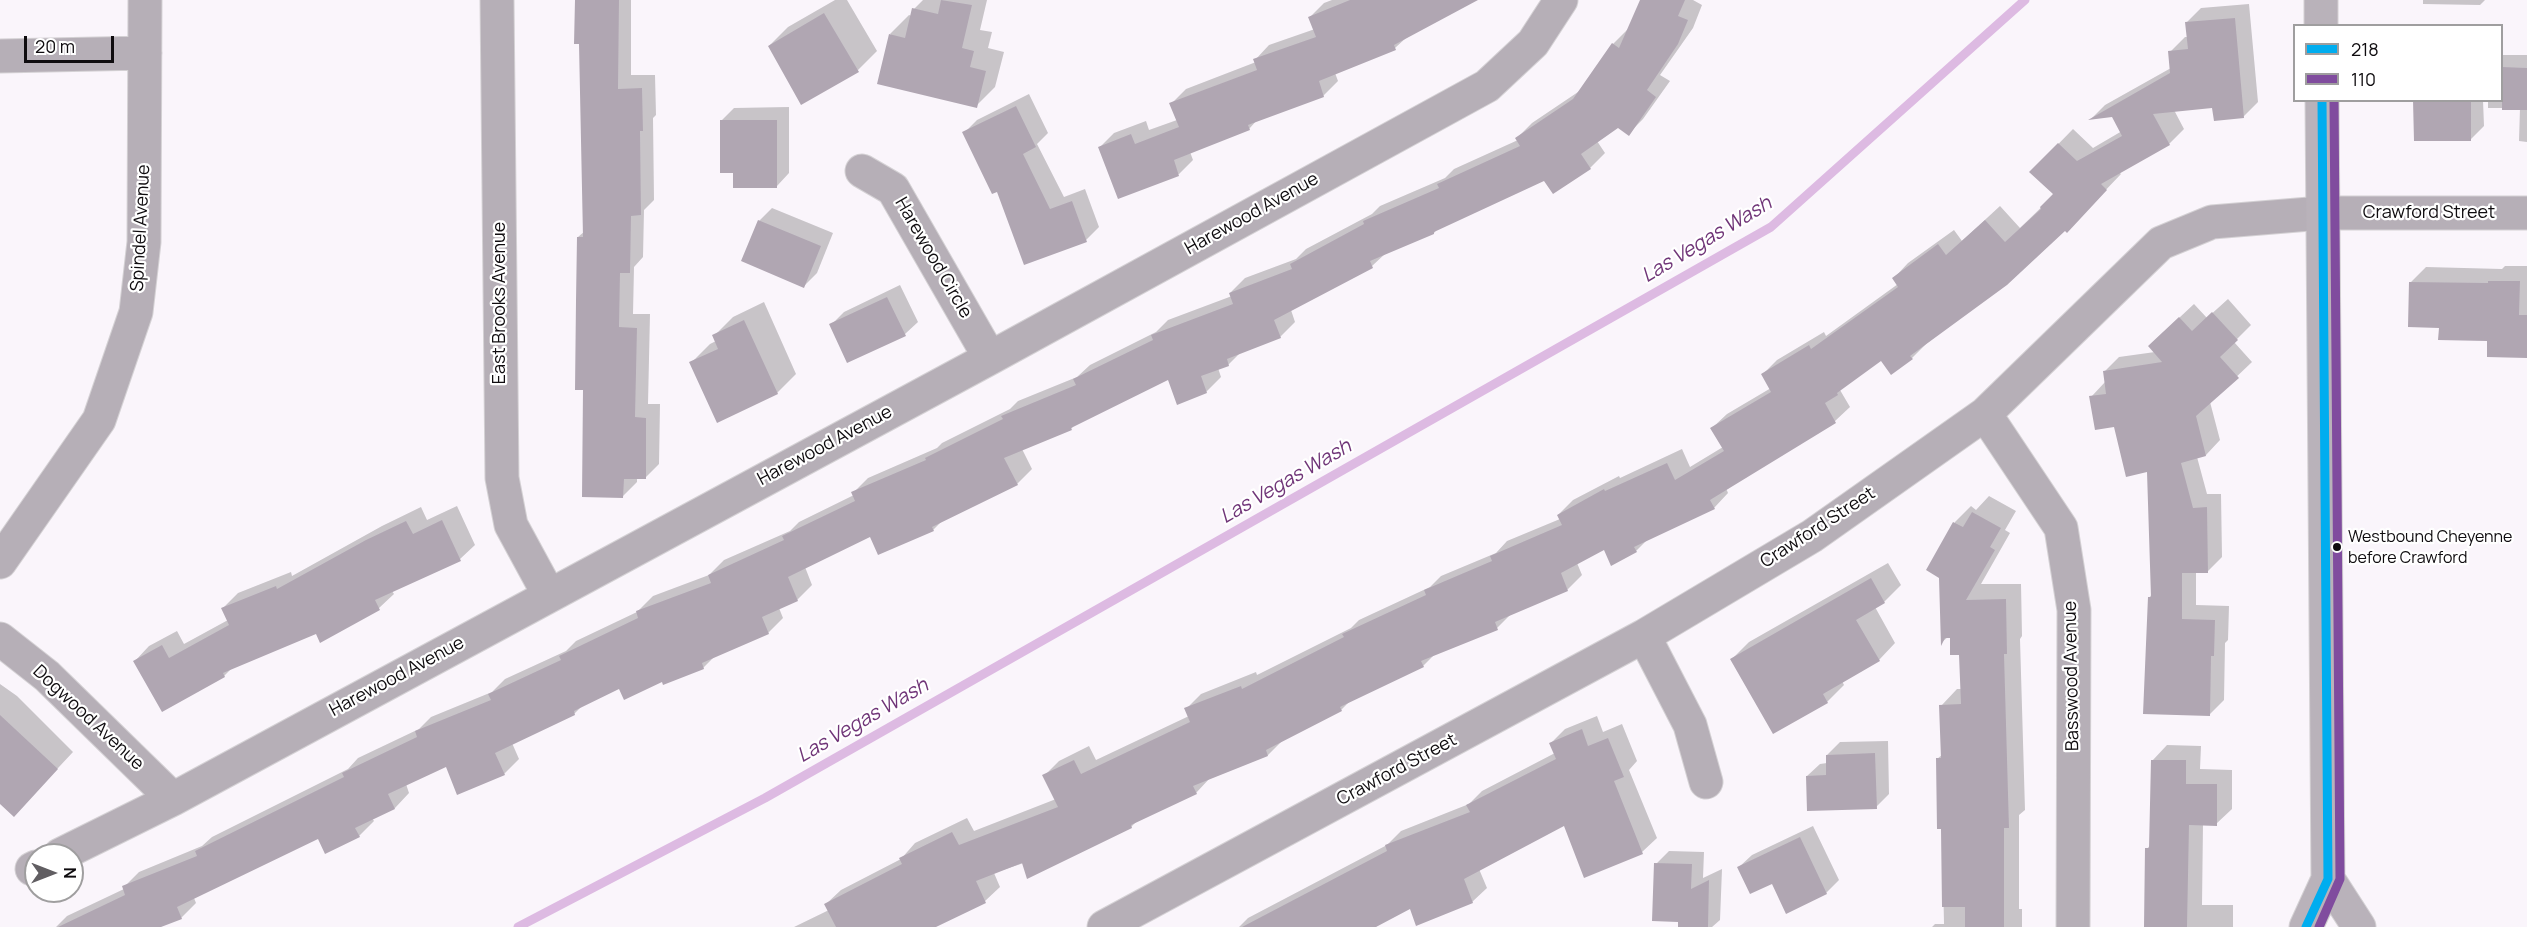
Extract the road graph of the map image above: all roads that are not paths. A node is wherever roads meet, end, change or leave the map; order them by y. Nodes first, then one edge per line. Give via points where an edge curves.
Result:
1 (145, 0) edge
2 (497, 0) edge
3 (1561, 0) edge
4 (2321, 0) edge
5 (2321, 24) edge
6 (145, 53) junction
7 (0, 56) edge
8 (2322, 102) edge
9 (862, 171) dead end
10 (2322, 213) junction
11 (2527, 213) edge
12 (990, 358) junction
13 (1985, 414) junction
14 (0, 562) edge
15 (549, 595) junction
16 (1644, 636) junction
17 (0, 639) edge
18 (1706, 782) dead end
19 (173, 799) junction
20 (84, 844) edge
21 (2328, 879) junction
22 (1104, 927) edge
23 (2073, 927) edge
24 (2306, 927) edge
25 (2359, 927) edge

1 - 6 street, Spindel Avenue
2 - 15 street, East Brooks Avenue via 502,478 511,525
3 - 12 street, Harewood Avenue via 1533,43 1487,86
4 - 5 main road
6 - 7 street
6 - 14 street, Spindel Avenue via 144,242 136,312 99,420
8 - 10 main road
9 - 12 street, Harewood Circle via 893,189
10 - 11 street, Crawford Street
10 - 13 street, Crawford Street via 2212,222 2161,243
10 - 21 main road
12 - 15 street, Harewood Avenue
13 - 16 street, Crawford Street via 1812,536
13 - 23 street, Basswood Avenue via 2061,528 2074,610
15 - 19 street, Harewood Avenue
16 - 18 street via 1690,725
16 - 22 street, Crawford Street
17 - 19 street, Dogwood Avenue via 47,676
19 - 20 street, Harewood Avenue
21 - 24 main road
21 - 25 main road

